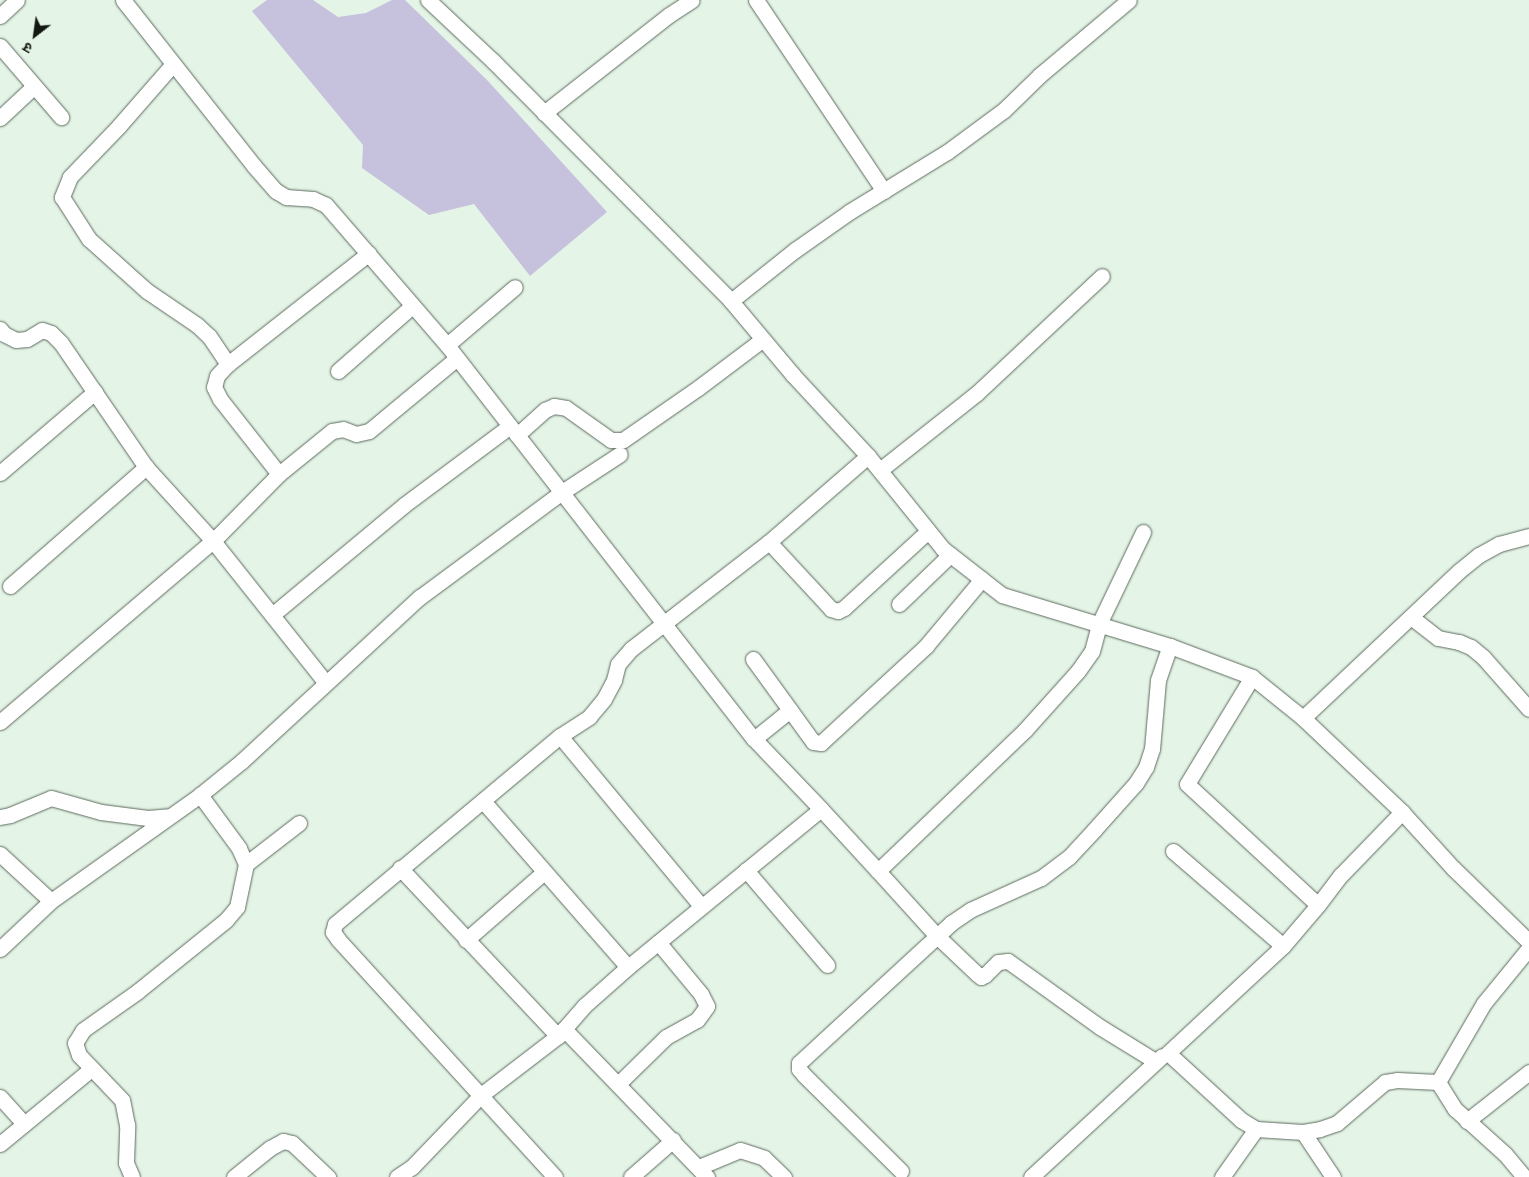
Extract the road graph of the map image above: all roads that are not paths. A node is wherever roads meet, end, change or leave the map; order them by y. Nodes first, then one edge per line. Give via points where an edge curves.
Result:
1 (17, 0) edge
2 (123, 0) edge
3 (428, 0) edge
4 (692, 0) edge
5 (756, 0) edge
6 (1129, 0) edge
7 (0, 16) edge
8 (0, 46) edge
9 (173, 64) junction
10 (33, 87) junction
11 (544, 113) junction
12 (61, 117) dead end
13 (0, 118) edge
14 (884, 191) junction
15 (368, 253) junction
16 (1102, 276) dead end
17 (515, 287) dead end
18 (730, 301) junction
19 (412, 306) junction
20 (0, 329) edge
21 (763, 338) junction
22 (447, 345) junction
23 (457, 358) junction
24 (228, 364) junction
25 (338, 371) dead end
26 (94, 392) junction
27 (514, 430) junction
28 (620, 454) dead end
29 (868, 456) junction
30 (146, 467) junction
31 (880, 470) junction
32 (0, 474) edge
33 (279, 474) junction
34 (562, 492) junction
35 (928, 531) junction
36 (1143, 532) dead end
37 (1529, 536) edge
38 (213, 541) junction
39 (769, 542) junction
40 (950, 555) junction
41 (982, 579) junction
42 (10, 586) dead end
43 (899, 604) dead end
44 (272, 615) junction
45 (1411, 617) junction
46 (664, 622) junction
47 (1099, 624) junction
48 (1170, 646) junction
49 (753, 659) dead end
50 (1252, 677) junction
51 (326, 683) junction
52 (1529, 709) edge
53 (790, 710) junction
54 (1303, 718) junction
55 (0, 722) edge
56 (560, 736) junction
57 (754, 739) junction
58 (200, 795) junction
59 (483, 800) junction
60 (821, 809) junction
61 (1402, 812) junction
62 (171, 816) junction
63 (0, 817) edge
64 (299, 823) dead end
65 (1173, 851) dead end
66 (0, 854) edge
67 (246, 864) junction
68 (400, 868) junction
69 (746, 870) junction
70 (878, 871) junction
71 (544, 872) junction
72 (51, 902) junction
73 (1318, 905) junction
74 (702, 906) junction
75 (937, 936) junction
76 (466, 940) junction
77 (658, 942) junction
78 (1529, 942) edge
79 (1283, 946) junction
80 (1529, 948) edge
81 (0, 949) edge
82 (827, 965) dead end
83 (628, 967) junction
84 (561, 1032) junction
85 (1162, 1057) junction
86 (91, 1069) junction
87 (1529, 1072) edge
88 (1438, 1082) junction
89 (618, 1084) junction
90 (481, 1095) junction
91 (0, 1097) edge
92 (1467, 1121) junction
93 (24, 1124) junction
94 (1256, 1129) junction
95 (1303, 1132) junction
96 (673, 1140) junction
97 (0, 1144) edge
98 (901, 1171) dead end
99 (417, 1172) edge
100 (703, 1172) edge
101 (132, 1177) edge
102 (234, 1177) edge
103 (328, 1177) edge
104 (397, 1177) edge
105 (555, 1177) edge
106 (631, 1177) edge
107 (784, 1177) edge
108 (1031, 1177) edge
109 (1222, 1177) edge
110 (1333, 1177) edge
111 (1524, 1177) edge

1 - 7 street
2 - 9 street
3 - 11 street
4 - 11 street
5 - 14 street
6 - 14 street via 1004,110 947,152
8 - 10 street
9 - 15 street via 276,191 286,197 313,199 326,205
9 - 24 street via 70,177 62,197 89,239 147,291 197,325 209,336
10 - 12 street
10 - 13 street
11 - 18 street
14 - 18 street via 795,250
15 - 19 street
15 - 24 street
16 - 31 street via 977,393
17 - 22 street
18 - 21 street
19 - 22 street
19 - 25 street
20 - 26 street via 16,340 27,339 42,330 52,333
21 - 27 street via 623,440 611,440 566,408 554,406
21 - 29 street
22 - 23 street
23 - 27 street
23 - 33 street via 369,431 356,434 343,429 332,430
24 - 33 street via 217,376 214,387
26 - 30 street
26 - 32 street
27 - 34 street
27 - 44 street via 404,505
28 - 34 street
29 - 31 street
29 - 39 street
30 - 38 street
30 - 42 street
31 - 35 street
33 - 38 street
34 - 46 street
34 - 51 street via 420,597
35 - 39 street via 838,611 831,609
35 - 40 street
36 - 47 street
37 - 45 street via 1499,544 1479,555
38 - 44 street
38 - 55 street
39 - 46 street
40 - 41 street
40 - 43 street
41 - 47 street via 1002,595
41 - 53 street via 926,646 821,743 814,742
44 - 51 street
45 - 52 street via 1438,638 1459,642 1483,656
45 - 54 street
46 - 56 street via 618,664 604,699 589,717
46 - 57 street
47 - 48 street
47 - 70 street via 1092,651 1025,730
48 - 50 street
48 - 75 street via 1158,680 1152,749 1136,783 1055,869 970,910
49 - 53 street
50 - 54 street
50 - 73 street via 1187,784
51 - 58 street
53 - 57 street
54 - 61 street
56 - 59 street
56 - 74 street
57 - 60 street
58 - 62 street
58 - 67 street via 239,848
59 - 68 street
59 - 71 street
60 - 69 street
60 - 70 street
61 - 73 street via 1341,875
61 - 78 street via 1453,868
62 - 63 street via 148,818 101,812 51,798
62 - 72 street
64 - 67 street
65 - 79 street
66 - 72 street
67 - 86 street via 237,907 226,920 138,992 83,1030 75,1043 78,1055
68 - 76 street
68 - 90 street via 335,924 333,932
69 - 74 street
69 - 82 street
70 - 75 street
71 - 76 street
71 - 83 street
72 - 81 street
73 - 79 street
74 - 77 street
75 - 85 street via 981,977 998,962 1008,961 1100,1027
75 - 98 street via 799,1063 804,1075
76 - 84 street
77 - 83 street
77 - 89 street via 701,994 707,1006 697,1020 666,1037
79 - 85 street
80 - 88 street via 1484,1003
83 - 84 street via 584,1006
84 - 89 street
84 - 90 street
85 - 94 street
85 - 108 street
86 - 93 street
86 - 101 street via 122,1100 127,1125 126,1164
87 - 92 street
88 - 92 street
88 - 95 street via 1386,1082 1337,1123
89 - 96 street
90 - 99 street
90 - 105 street
91 - 93 street
92 - 111 street via 1505,1154
93 - 97 street
94 - 95 street
94 - 109 street
95 - 110 street
96 - 100 street
96 - 106 street
99 - 104 street
100 - 107 street via 740,1150 764,1158
102 - 103 street via 283,1141 292,1143

